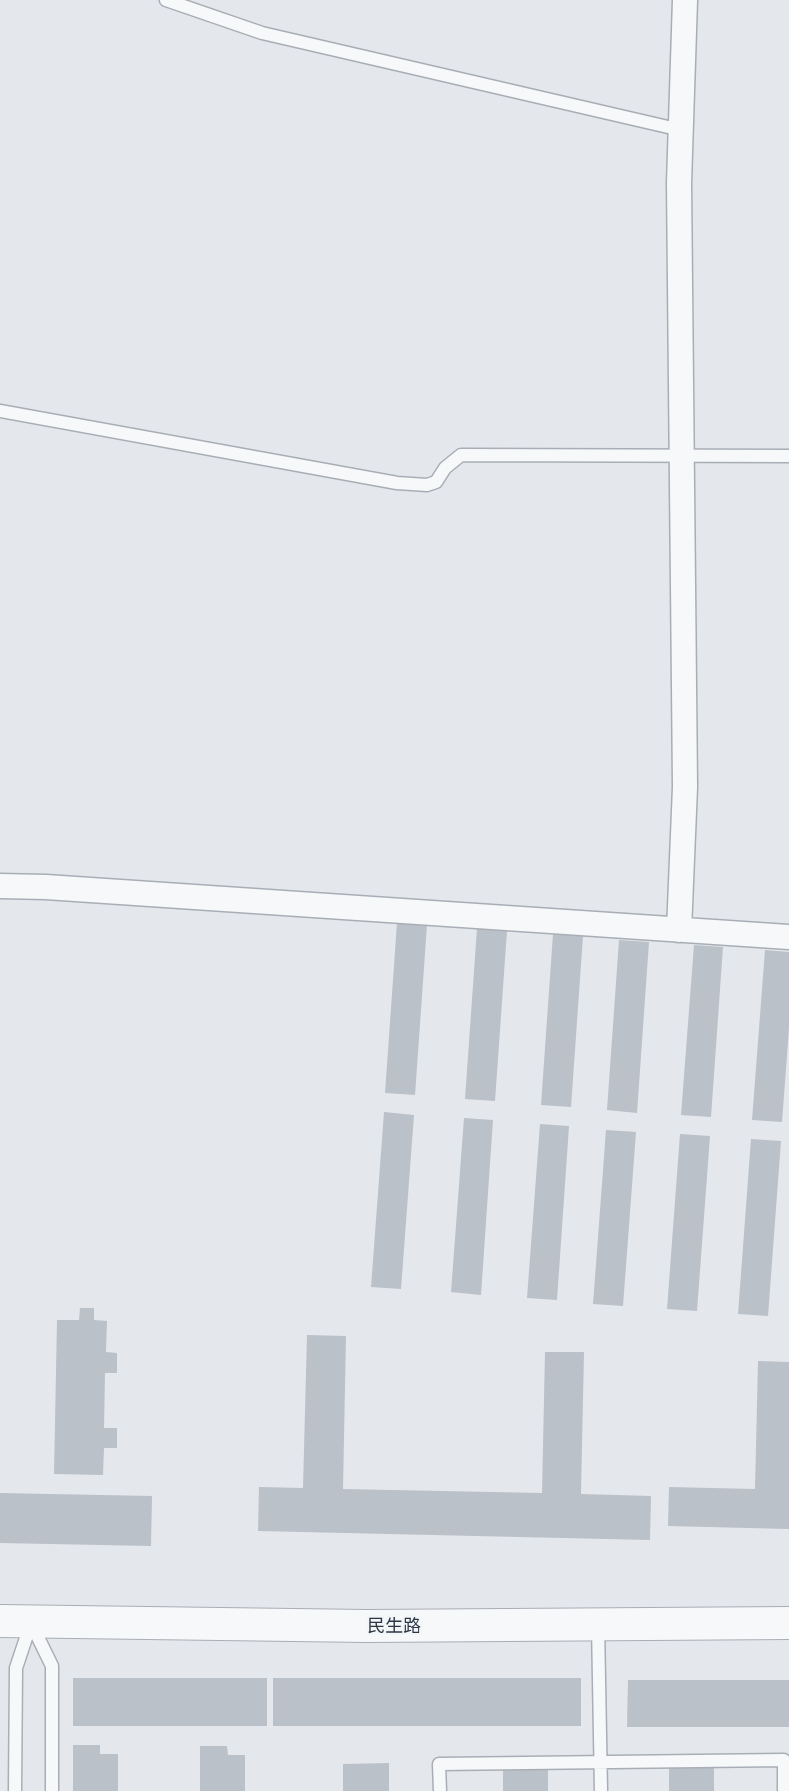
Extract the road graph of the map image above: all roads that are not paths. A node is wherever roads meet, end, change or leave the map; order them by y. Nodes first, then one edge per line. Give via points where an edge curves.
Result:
1 (166, 0) edge
2 (685, 0) edge
3 (681, 130) junction
4 (0, 411) edge
5 (682, 456) junction
6 (789, 456) edge
7 (0, 886) edge
8 (679, 930) junction
9 (789, 937) edge
10 (0, 1621) edge
11 (31, 1622) junction
12 (789, 1623) edge
13 (598, 1624) junction
14 (600, 1762) junction
15 (15, 1791) edge
16 (52, 1791) edge
17 (440, 1791) edge
18 (601, 1791) edge
19 (784, 1791) edge

1 - 3 lane via 262,33
2 - 3 street
3 - 5 street
4 - 5 lane via 397,483 427,485 436,482 461,454
5 - 6 lane
5 - 8 street via 685,787
7 - 8 street
8 - 9 street
10 - 11 street, 民生路
11 - 13 street, 民生路
11 - 15 lane via 16,1668
11 - 16 lane via 52,1666
12 - 13 street, 民生路
13 - 14 lane
14 - 17 lane via 439,1764
14 - 18 lane
14 - 19 lane via 784,1760

